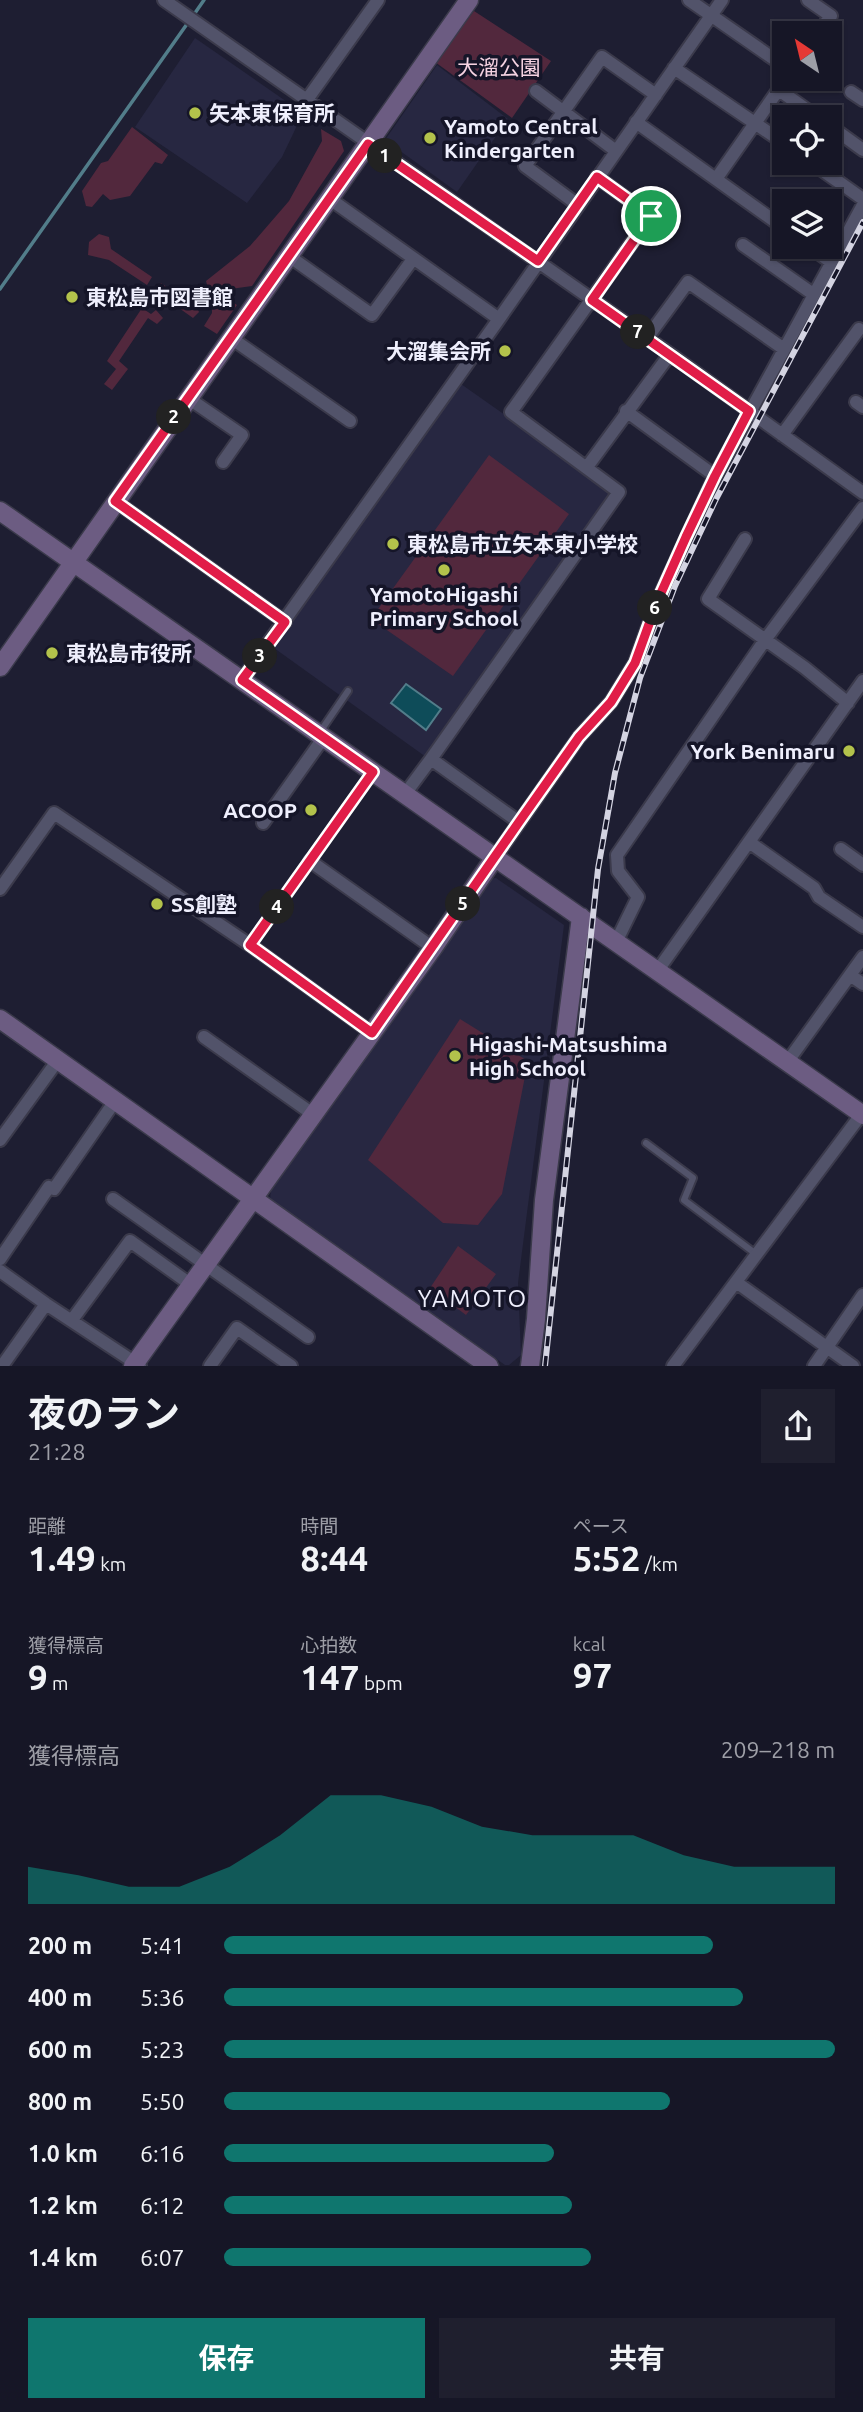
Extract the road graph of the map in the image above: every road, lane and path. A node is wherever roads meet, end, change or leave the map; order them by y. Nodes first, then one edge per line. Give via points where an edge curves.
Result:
1 (164, 0) edge
2 (378, 0) edge
3 (469, 0) edge
4 (689, 0) edge
5 (722, 0) edge
6 (808, 0) edge
7 (711, 16) junction
8 (827, 21) edge
9 (772, 58) edge
10 (674, 68) junction
11 (536, 91) dead end
12 (777, 91) edge
13 (789, 91) edge
14 (851, 92) dead end
15 (656, 94) junction
16 (863, 100) edge
17 (306, 101) junction
18 (804, 105) edge
19 (563, 112) junction
20 (636, 122) junction
21 (755, 123) junction
22 (772, 135) edge
23 (842, 135) edge
24 (368, 144) junction
25 (863, 150) edge
26 (616, 151) junction
27 (829, 175) edge
28 (597, 177) junction
29 (716, 179) junction
30 (330, 199) junction
31 (863, 199) edge
32 (578, 205) junction
33 (863, 205) edge
34 (772, 219) edge
35 (743, 245) dead end
36 (289, 256) junction
37 (413, 259) junction
38 (827, 259) edge
39 (538, 261) junction
40 (831, 262) junction
41 (814, 294) junction
42 (592, 300) junction
43 (499, 319) junction
44 (859, 330) dead end
45 (232, 338) junction
46 (647, 338) junction
47 (784, 349) junction
48 (670, 354) junction
49 (188, 398) junction
50 (626, 411) junction
51 (749, 411) junction
52 (350, 421) dead end
53 (782, 435) junction
54 (223, 462) dead end
55 (587, 467) junction
56 (715, 476) junction
57 (863, 493) edge
58 (115, 501) junction
59 (863, 508) edge
60 (0, 511) edge
61 (745, 539) dead end
62 (73, 561) junction
63 (285, 622) junction
64 (765, 640) junction
65 (0, 667) edge
66 (242, 680) junction
67 (863, 681) edge
68 (348, 691) dead end
69 (848, 703) junction
70 (321, 735) junction
71 (431, 759) junction
72 (373, 772) junction
73 (405, 794) junction
74 (263, 822) dead end
75 (519, 822) junction
76 (749, 842) junction
77 (841, 849) dead end
78 (495, 857) junction
79 (310, 861) junction
80 (863, 865) edge
81 (0, 888) edge
82 (581, 917) junction
83 (863, 927) edge
84 (616, 942) junction
85 (250, 945) junction
86 (433, 948) junction
87 (863, 957) edge
88 (658, 970) junction
89 (850, 975) junction
90 (863, 984) edge
91 (0, 1019) edge
92 (372, 1033) junction
93 (204, 1037) dead end
94 (58, 1060) junction
95 (788, 1061) junction
96 (115, 1101) junction
97 (862, 1114) edge
98 (314, 1115) junction
99 (0, 1140) edge
100 (646, 1143) dead end
101 (113, 1199) dead end
102 (253, 1200) junction
103 (756, 1254) junction
104 (0, 1259) edge
105 (205, 1263) junction
106 (0, 1271) edge
107 (736, 1282) junction
108 (190, 1284) junction
109 (863, 1295) edge
110 (46, 1304) junction
111 (72, 1320) junction
112 (308, 1337) dead end
113 (827, 1346) junction
114 (3, 1357) edge
115 (136, 1364) edge
116 (285, 1364) edge
117 (674, 1365) edge
118 (210, 1366) edge
119 (489, 1366) edge
120 (530, 1366) edge
121 (814, 1366) edge
122 (853, 1366) edge

1 - 17 street
2 - 17 street
3 - 24 street
4 - 7 street
5 - 7 street
6 - 8 street via 831,16
7 - 9 street
7 - 10 street
10 - 15 street
10 - 21 street
11 - 19 street
12 - 21 street
13 - 18 street
14 - 16 street
15 - 19 street via 602,57
15 - 20 street
17 - 24 street
19 - 26 street
19 - 32 street via 525,166
20 - 26 street
20 - 29 street
21 - 22 street
21 - 29 street
23 - 25 street
24 - 30 street
24 - 39 street
26 - 28 street
27 - 31 street
28 - 32 street
28 - 42 street via 651,216
29 - 34 street
30 - 36 street
30 - 37 street
32 - 39 street
33 - 40 street
35 - 41 street
36 - 37 street via 372,315
36 - 45 street
37 - 43 street
38 - 40 street
39 - 42 street
39 - 43 street
40 - 41 street
41 - 47 street
42 - 46 street
42 - 55 street via 511,412
43 - 63 street
44 - 53 street
45 - 49 street
45 - 52 street
46 - 47 street via 688,282
46 - 48 street
47 - 51 street
48 - 50 street
48 - 51 street
49 - 54 street via 242,435
49 - 58 street
50 - 55 street
50 - 56 street
51 - 53 street
51 - 56 street
53 - 57 street
55 - 71 street via 619,492
56 - 75 street via 657,602 635,663 611,702 579,737
58 - 62 street
58 - 63 street
59 - 64 street
60 - 62 street
61 - 64 street via 708,600
62 - 65 street
62 - 66 street
63 - 66 street
64 - 69 street
64 - 84 street via 617,855 618,871 638,897
66 - 70 street
67 - 69 street
68 - 70 lane
69 - 76 street
70 - 72 street
70 - 74 street
71 - 73 street
71 - 75 street
72 - 73 street
72 - 79 lane
73 - 78 street
75 - 78 street
76 - 83 street
76 - 88 street
77 - 80 street
78 - 82 street
78 - 86 street
79 - 85 lane
79 - 86 street
81 - 85 street via 54,813
82 - 84 street
82 - 120 street via 544,1200
84 - 88 street
85 - 92 street
86 - 92 street
87 - 89 street
88 - 95 street
89 - 90 street
89 - 95 street
91 - 94 street
92 - 98 street
93 - 98 street
94 - 96 street
94 - 99 street
95 - 97 street
96 - 102 street
96 - 104 street
97 - 103 street
98 - 102 street
100 - 103 lane via 693,1178 684,1199
101 - 105 street
102 - 105 street
102 - 119 street
103 - 107 street
105 - 108 street
105 - 112 street
106 - 110 street
107 - 113 street
107 - 117 street
108 - 111 street via 130,1241
108 - 115 street
109 - 113 street
110 - 111 street
110 - 114 street
111 - 115 street
113 - 121 street
113 - 122 street
116 - 118 street via 237,1328

